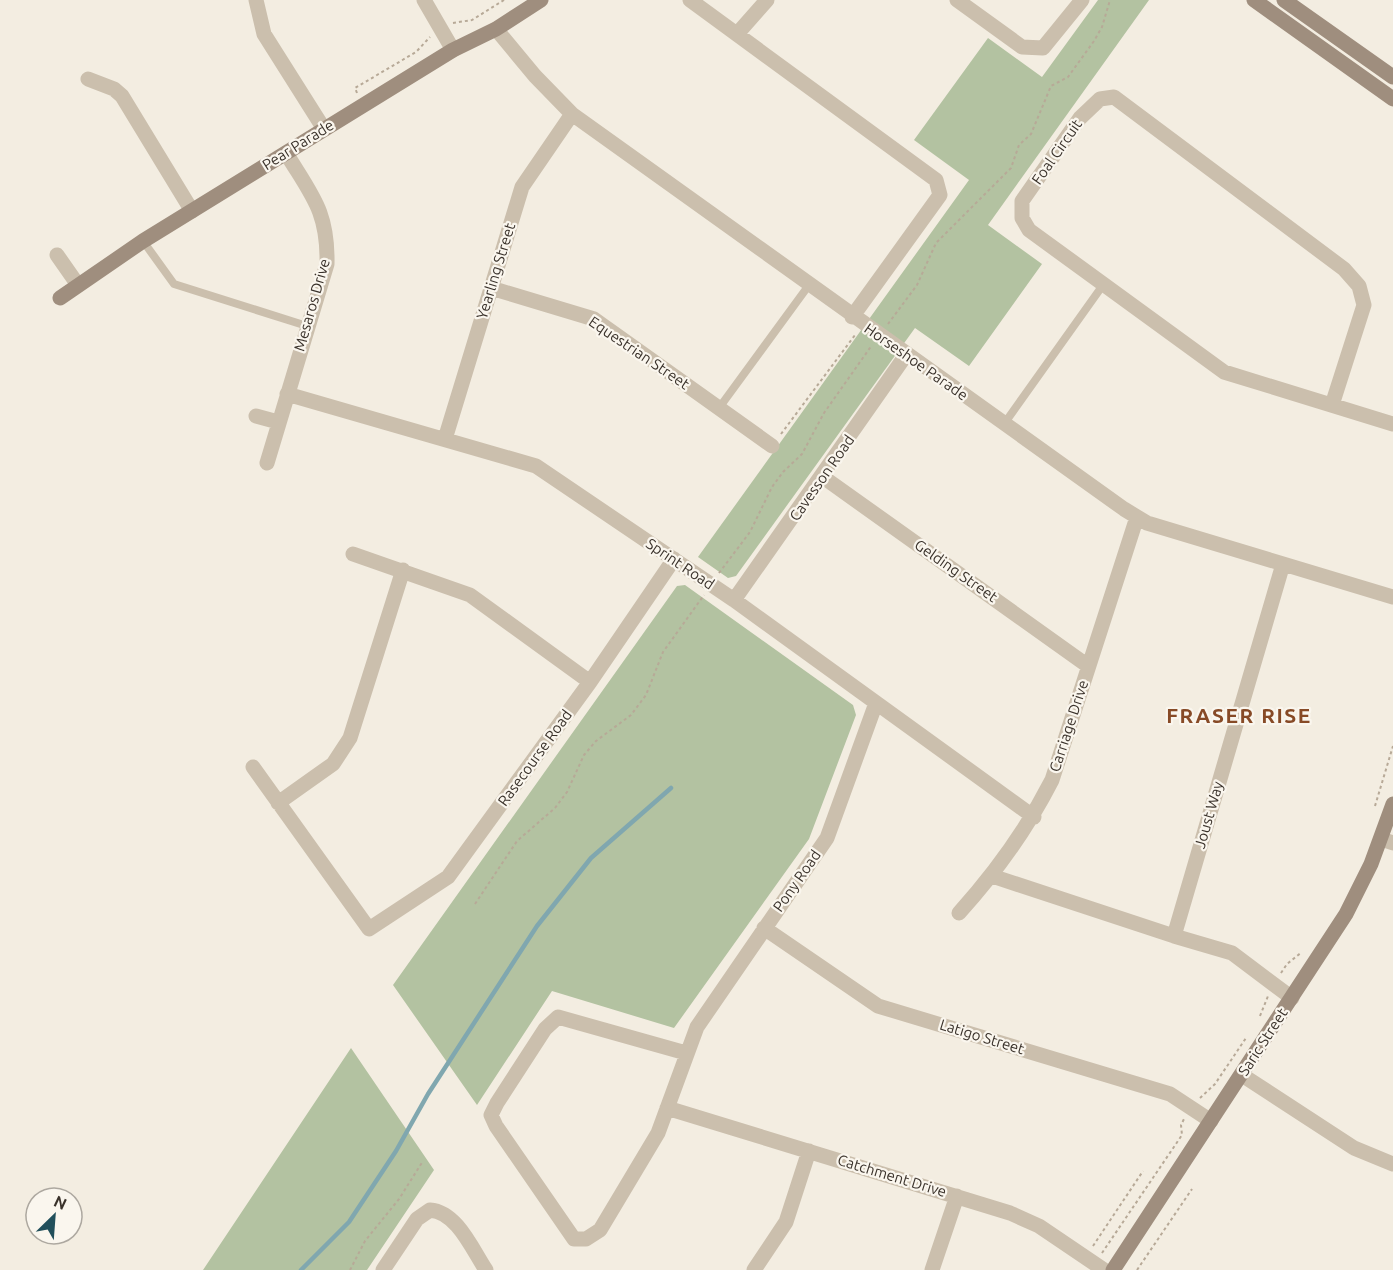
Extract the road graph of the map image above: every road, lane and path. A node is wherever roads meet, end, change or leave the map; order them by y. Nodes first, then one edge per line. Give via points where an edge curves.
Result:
1 (256, 0) edge
2 (424, 0) edge
3 (504, 0) edge
4 (541, 0) edge
5 (690, 0) edge
6 (767, 0) edge
7 (957, 0) edge
8 (1110, 0) edge
9 (1254, 0) edge
10 (1284, 0) edge
11 (1079, 5) edge
12 (441, 29) junction
13 (496, 29) junction
14 (737, 34) junction
15 (453, 50) junction
16 (1393, 77) edge
17 (88, 80) dead end
18 (1393, 99) edge
19 (363, 106) junction
20 (572, 114) junction
21 (324, 129) junction
22 (286, 153) junction
23 (192, 211) junction
24 (143, 241) junction
25 (57, 255) dead end
26 (78, 285) junction
27 (809, 285) junction
28 (1103, 285) junction
29 (491, 288) junction
30 (60, 298) dead end
31 (857, 320) junction
32 (307, 326) junction
33 (879, 335) junction
34 (906, 355) junction
35 (287, 394) junction
36 (1332, 405) junction
37 (719, 408) junction
38 (256, 416) dead end
39 (278, 422) junction
40 (1004, 424) junction
41 (1393, 424) edge
42 (445, 439) junction
43 (772, 446) joint
44 (267, 464) dead end
45 (823, 477) junction
46 (1137, 517) junction
47 (353, 554) dead end
48 (674, 559) junction
49 (1283, 564) junction
50 (403, 570) junction
51 (711, 585) junction
52 (1393, 597) edge
53 (734, 600) junction
54 (1088, 666) junction
55 (590, 682) junction
56 (876, 703) junction
57 (1393, 746) edge
58 (253, 766) dead end
59 (278, 803) junction
60 (1393, 804) edge
61 (1373, 814) dead end
62 (1034, 816) junction
63 (1387, 841) edge
64 (992, 876) junction
65 (475, 904) dead end
66 (959, 913) dead end
67 (764, 928) junction
68 (1174, 936) junction
69 (1308, 944) dead end
70 (1274, 984) junction
71 (1292, 998) junction
72 (1254, 1026) dead end
73 (1248, 1035) dead end
74 (687, 1048) junction
75 (1242, 1075) junction
76 (667, 1108) junction
77 (1192, 1108) junction
78 (1211, 1121) junction
79 (809, 1151) junction
80 (423, 1161) dead end
81 (1393, 1164) edge
82 (1143, 1171) dead end
83 (1192, 1190) dead end
84 (957, 1196) junction
85 (1095, 1264) edge
86 (350, 1270) edge
87 (383, 1270) edge
88 (486, 1270) edge
89 (754, 1270) edge
90 (932, 1270) edge
91 (1113, 1270) edge
92 (1137, 1270) edge

1 - 21 street via 264,34
2 - 12 street
3 - 12 path via 472,20
4 - 13 street, Pear Parade
5 - 14 street
6 - 14 street
7 - 11 street via 1022,47 1042,48
8 - 33 path via 1094,41 1068,77 1051,86 1031,134 1019,145 1011,168 936,243 917,285
9 - 18 street
10 - 16 street
12 - 15 street
12 - 19 path via 416,52 355,88
13 - 15 street, Pear Parade
13 - 20 street, Horseshoe Parade
14 - 31 street via 936,180 940,195
15 - 19 street, Pear Parade
17 - 23 street via 122,96
19 - 21 street, Pear Parade
20 - 27 street, Horseshoe Parade
20 - 29 street, Yearling Street via 522,187
21 - 22 street, Pear Parade
22 - 23 street, Pear Parade
22 - 32 street, Mesaros Drive via 322,213 327,235 327,264
23 - 24 street, Pear Parade
24 - 26 street, Pear Parade
24 - 32 lane via 174,284
25 - 26 street
26 - 30 street, Pear Parade
27 - 31 street, Horseshoe Parade
27 - 37 lane
28 - 36 street, Foal Circuit via 1224,372
28 - 36 street, Foal Circuit via 1029,230 1022,218 1022,201 1080,118 1100,99 1114,98 1344,269 1359,286 1364,305
28 - 40 lane
29 - 37 street, Equestrian Street via 594,319
29 - 42 street, Yearling Street
31 - 33 street, Horseshoe Parade
31 - 43 path
32 - 35 street, Mesaros Drive
33 - 34 street, Horseshoe Parade
33 - 51 path via 824,413 802,454 772,488 750,532
34 - 40 street, Horseshoe Parade
34 - 45 street, Cavesson Road
35 - 39 street, Mesaros Drive
35 - 42 street, Sprint Road
36 - 41 street, Foal Circuit
37 - 43 street, Equestrian Street
38 - 39 street
39 - 44 street, Mesaros Drive
40 - 46 street, Horseshoe Parade
42 - 48 street, Sprint Road via 536,466
45 - 53 street, Cavesson Road
45 - 54 street, Gelding Street
46 - 49 street, Horseshoe Parade
46 - 54 street, Carriage Drive
47 - 50 street
48 - 51 street, Sprint Road
48 - 55 street, Rasecourse Road
49 - 52 street, Horseshoe Parade
49 - 68 street, Joust Way
50 - 55 street via 470,595
50 - 59 street via 350,738 333,764
51 - 53 street, Sprint Road
51 - 65 path via 663,652 646,695 584,755 567,792 555,808 517,841
53 - 56 street, Sprint Road
54 - 62 street, Carriage Drive via 1052,780
55 - 59 street, Rasecourse Road via 448,877 369,929
56 - 62 street, Sprint Road
56 - 67 street, Pony Road via 827,838
57 - 61 path
58 - 59 street
60 - 63 street, Saric Street
62 - 64 street, Carriage Drive
63 - 71 street, Saric Street
64 - 66 street, Carriage Drive
64 - 68 street
67 - 74 street, Pony Road
67 - 77 street, Latigo Street via 878,1006 1170,1094
68 - 70 street via 1232,953
69 - 70 path via 1287,964
70 - 71 street
70 - 72 path
71 - 75 street, Saric Street
73 - 77 path via 1215,1084
74 - 76 street, Pony Road
74 - 76 street, Pony Road via 558,1017 545,1029 491,1115 567,1231 574,1239 586,1239 600,1230 658,1133
75 - 78 street, Saric Street
75 - 81 street via 1354,1148
76 - 79 street, Catchment Drive
77 - 78 street, Latigo Street
77 - 85 path via 1181,1125 1182,1135
78 - 91 street, Saric Street
79 - 84 street, Catchment Drive
79 - 89 street via 786,1222
80 - 86 path via 365,1241
82 - 85 path
83 - 92 path
84 - 85 street, Catchment Drive via 1039,1226
84 - 90 street
87 - 88 street via 417,1219 430,1210 453,1222

